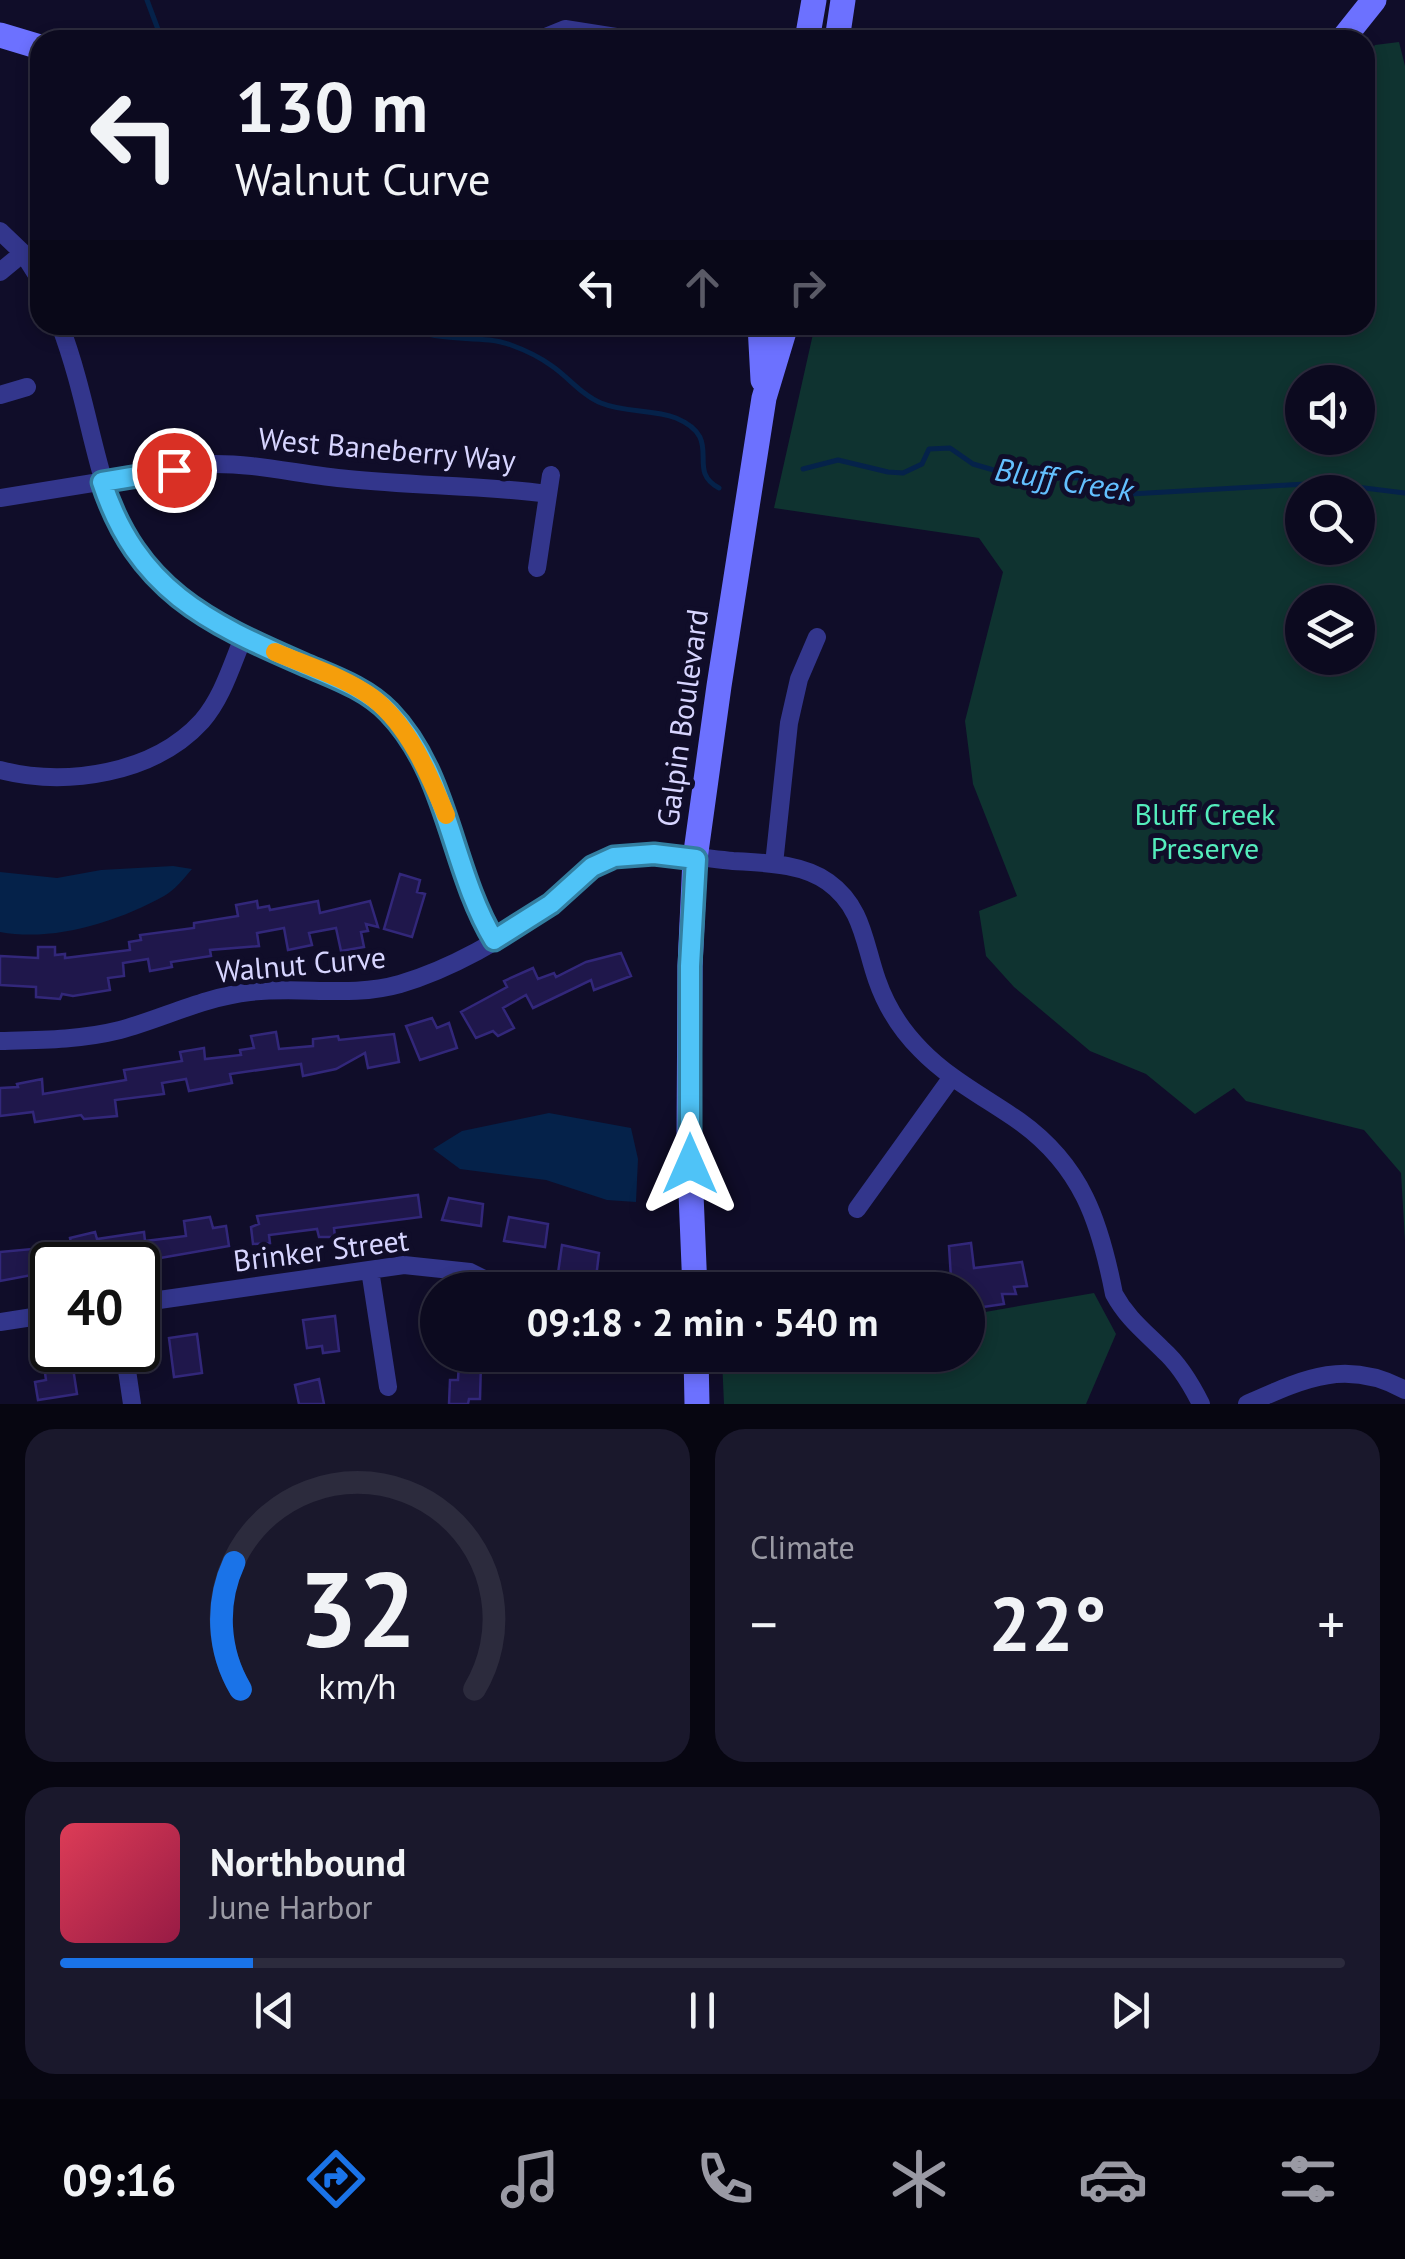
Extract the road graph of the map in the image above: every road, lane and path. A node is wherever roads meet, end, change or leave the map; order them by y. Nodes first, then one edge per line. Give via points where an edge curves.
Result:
1 (814, 0) edge
2 (843, 0) edge
3 (1374, 0) edge
4 (809, 30) edge
5 (838, 30) edge
6 (1350, 30) edge
7 (0, 35) edge
8 (30, 44) edge
9 (0, 231) edge
10 (23, 254) junction
11 (30, 265) edge
12 (0, 272) edge
13 (64, 335) edge
14 (761, 335) edge
15 (783, 335) edge
16 (27, 387) dead end
17 (0, 395) edge
18 (764, 398) junction
19 (102, 482) junction
20 (0, 498) edge
21 (537, 568) dead end
22 (817, 637) dead end
23 (243, 638) junction
24 (0, 770) edge
25 (696, 859) junction
26 (774, 864) junction
27 (494, 940) junction
28 (0, 1041) edge
29 (952, 1077) junction
30 (857, 1210) dead end
31 (370, 1270) junction
32 (470, 1272) edge
33 (694, 1272) edge
34 (160, 1299) edge
35 (30, 1317) edge
36 (0, 1322) edge
37 (127, 1372) edge
38 (697, 1372) edge
39 (388, 1387) dead end
40 (1405, 1390) edge
41 (132, 1404) edge
42 (698, 1404) edge
43 (1201, 1404) edge
44 (1248, 1404) edge

1 - 4 street
2 - 5 street
3 - 6 street
7 - 8 street
9 - 10 street
10 - 11 street
10 - 12 street
13 - 19 street
14 - 18 street, Galpin Boulevard
15 - 18 street, Galpin Boulevard
16 - 17 street
18 - 25 street, Galpin Boulevard
19 - 20 street, West Baneberry Way
19 - 21 street, West Baneberry Way via 238,464 343,479 550,485
19 - 23 street via 131,549 152,574
22 - 26 street via 790,722
23 - 24 street via 204,719 164,752 70,776
23 - 27 street via 348,683 390,713 440,802 467,888
25 - 26 street, Walnut Curve
25 - 27 street, Walnut Curve via 614,857
25 - 33 street, Galpin Boulevard via 689,1145
26 - 29 street, Walnut Curve via 824,879 851,903 897,1020
27 - 28 street, Walnut Curve via 395,986 251,992 97,1035
29 - 30 street
29 - 43 street, Walnut Curve via 1043,1140 1074,1178 1095,1214 1120,1306 1179,1367
31 - 32 street, Brinker Street via 404,1265
31 - 34 street, Brinker Street
31 - 39 street
35 - 36 street
37 - 41 street
38 - 42 street
40 - 44 street via 1375,1377 1328,1374

